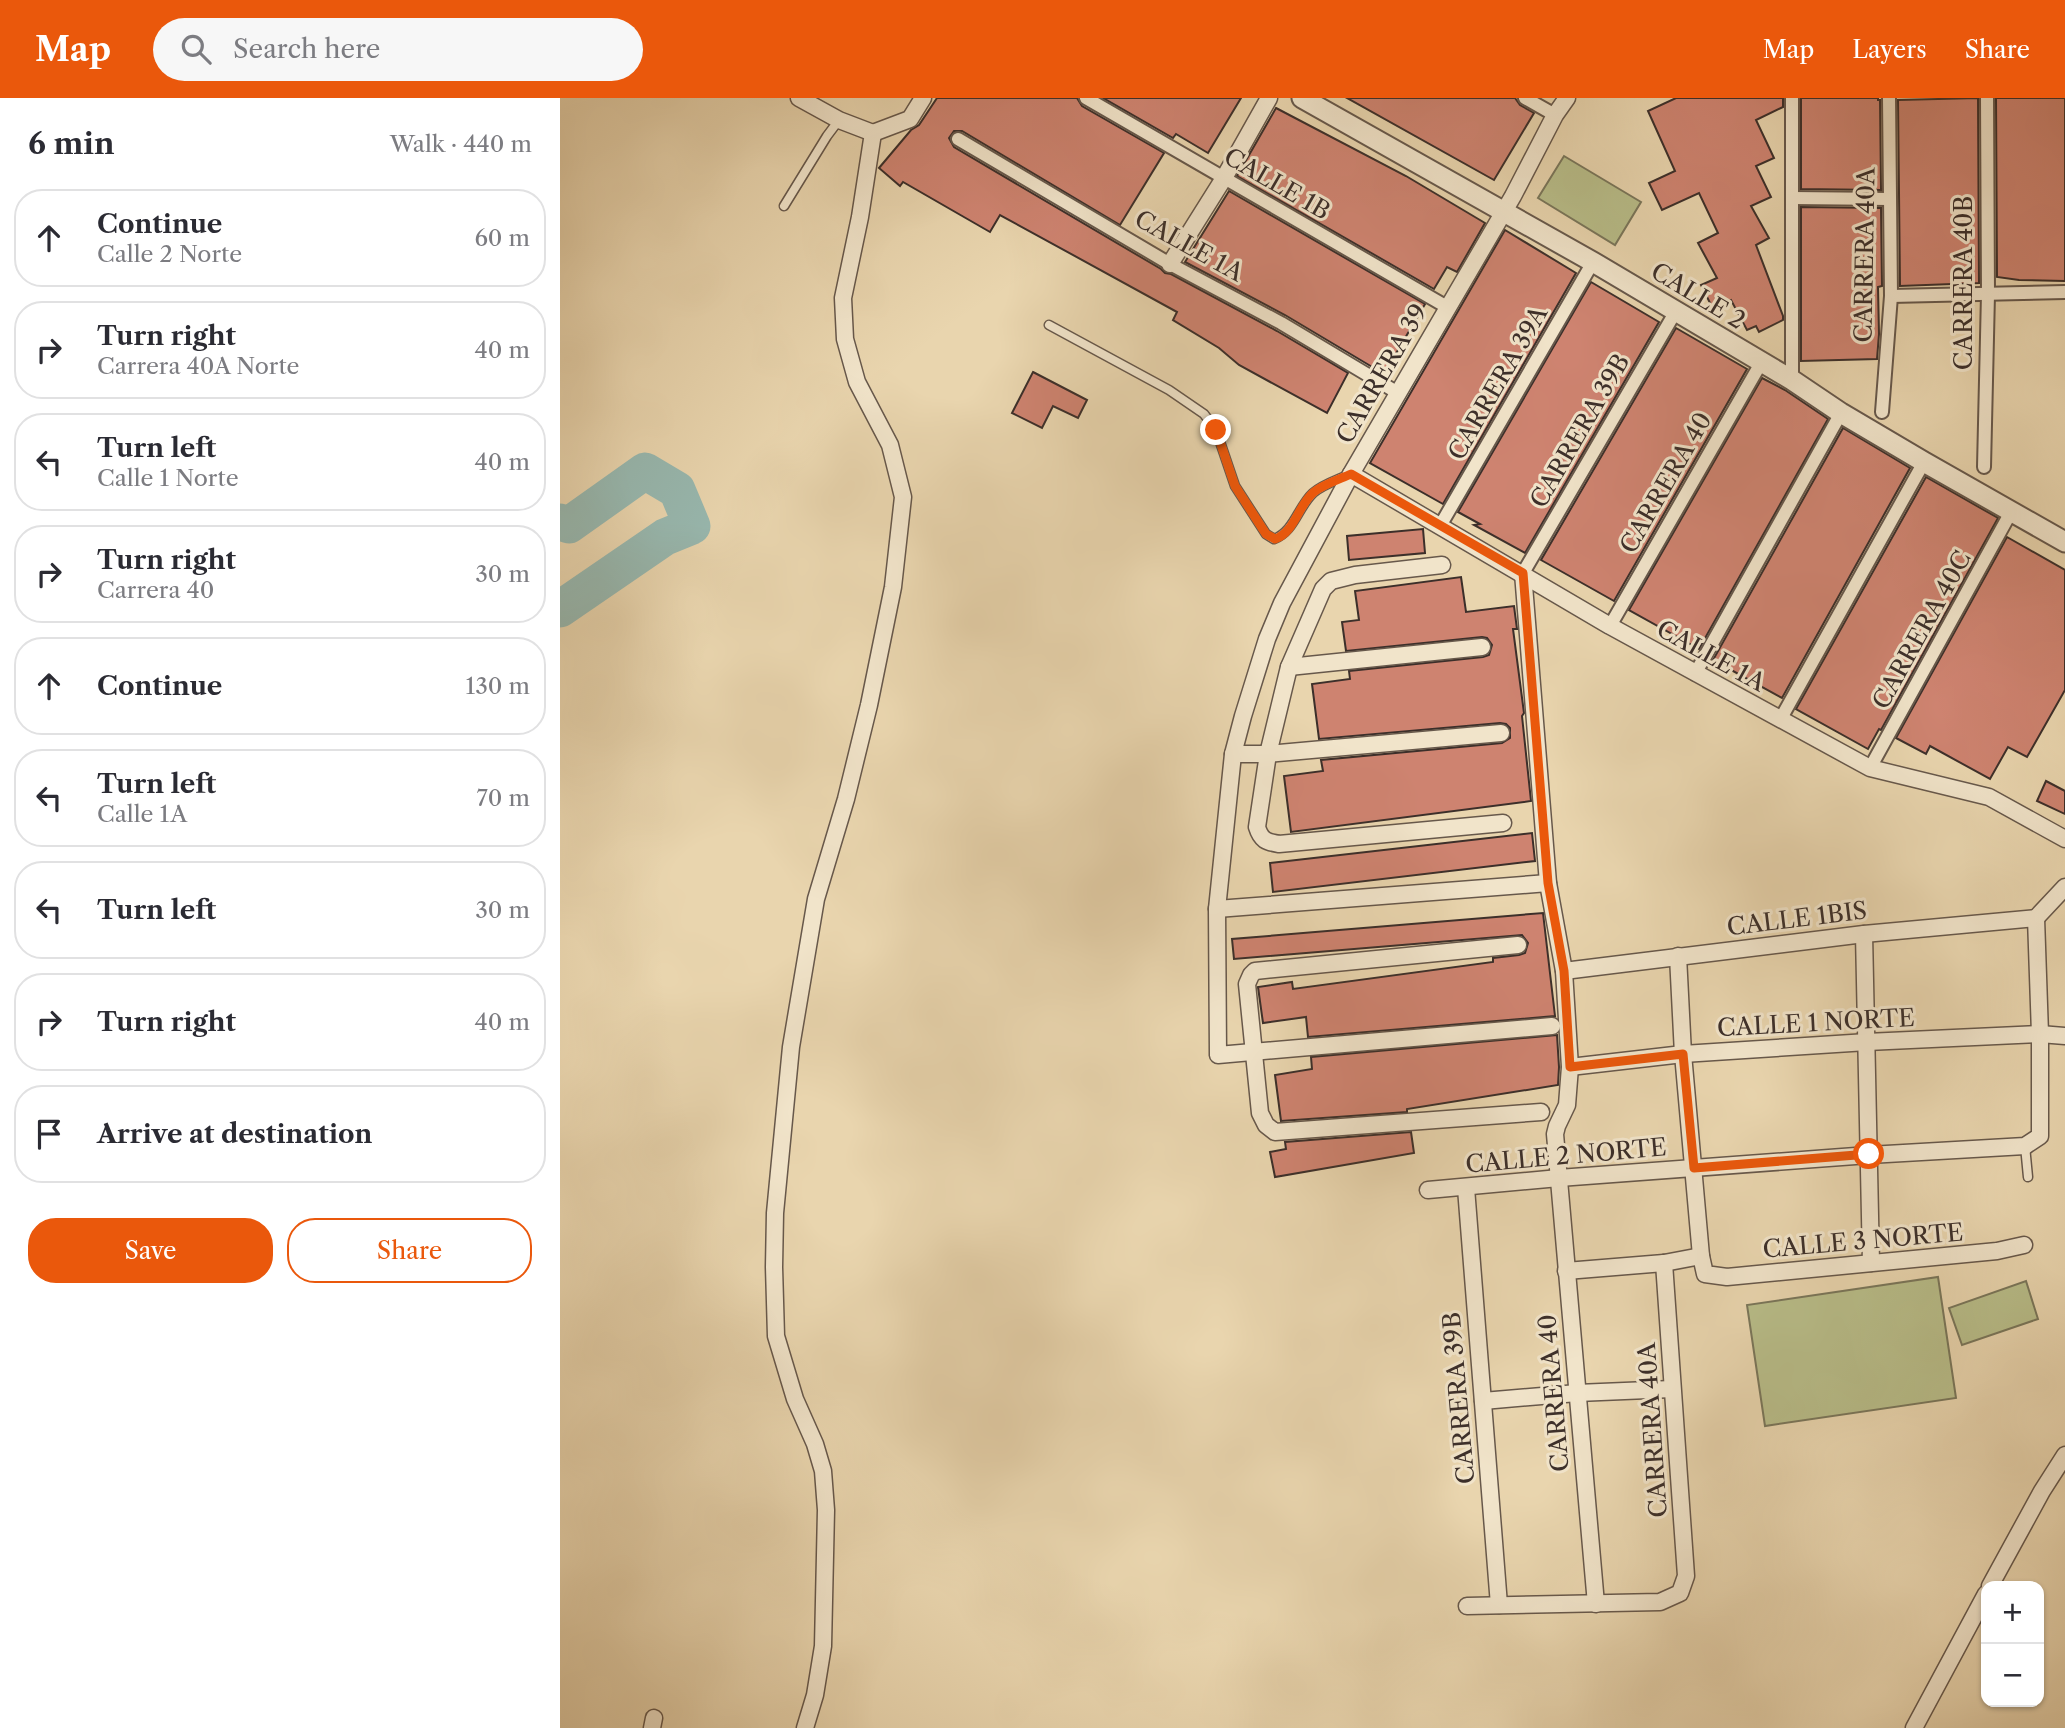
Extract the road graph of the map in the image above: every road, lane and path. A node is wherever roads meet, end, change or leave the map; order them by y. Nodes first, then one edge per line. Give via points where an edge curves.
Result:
1 (799, 98) edge
2 (923, 98) edge
3 (1086, 98) edge
4 (1269, 98) edge
5 (1302, 98) edge
6 (1525, 98) edge
7 (1567, 98) edge
8 (1792, 98) edge
9 (1889, 98) edge
10 (1987, 98) edge
11 (1555, 115) junction
12 (839, 120) junction
13 (873, 133) junction
14 (958, 139) dead end
15 (1224, 178) junction
16 (1792, 198) junction
17 (1890, 199) junction
18 (784, 206) dead end
19 (1503, 213) junction
20 (1593, 262) junction
21 (1170, 264) junction
22 (2065, 292) edge
23 (1988, 294) junction
24 (1891, 296) junction
25 (1447, 307) junction
26 (1676, 311) junction
27 (1049, 325) dead end
28 (1761, 363) junction
29 (1792, 380) junction
30 (1398, 393) junction
31 (1882, 412) dead end
32 (1841, 413) junction
33 (1924, 463) junction
34 (1984, 467) dead end
35 (1351, 474) junction
36 (2011, 512) junction
37 (1440, 526) junction
38 (2065, 542) edge
39 (1441, 565) dead end
40 (1523, 573) junction
41 (1610, 626) junction
42 (1482, 646) dead end
43 (1289, 667) junction
44 (1695, 674) junction
45 (1780, 720) junction
46 (1501, 733) dead end
47 (1233, 754) junction
48 (1268, 754) junction
49 (1870, 768) junction
50 (1503, 823) dead end
51 (2065, 839) edge
52 (1548, 883) junction
53 (2065, 887) edge
54 (1217, 909) junction
55 (2036, 918) junction
56 (1864, 934) junction
57 (1518, 945) dead end
58 (1678, 956) junction
59 (1564, 971) junction
60 (1552, 1026) dead end
61 (2040, 1034) junction
62 (2065, 1036) edge
63 (1867, 1042) junction
64 (1254, 1051) junction
65 (1683, 1054) junction
66 (1570, 1067) junction
67 (1541, 1112) dead end
68 (2025, 1146) junction
69 (1869, 1154) junction
70 (1694, 1168) junction
71 (2028, 1177) dead end
72 (1559, 1178) junction
73 (1466, 1188) junction
74 (1428, 1190) dead end
75 (2024, 1245) dead end
76 (1701, 1256) junction
77 (1664, 1263) junction
78 (1871, 1263) junction
79 (1566, 1271) junction
80 (1672, 1389) junction
81 (1577, 1393) junction
82 (1483, 1401) junction
83 (2065, 1455) edge
84 (1993, 1581) edge
85 (1981, 1603) edge
86 (1596, 1604) junction
87 (1499, 1605) junction
88 (1466, 1606) dead end
89 (805, 1728) edge
90 (1914, 1728) edge

1 - 12 street
2 - 13 street via 910,119
3 - 15 street, CALLE 1B
4 - 15 street
5 - 19 street, CALLE 2
6 - 11 street
7 - 11 street, CARRERA 39
8 - 16 street
9 - 17 street, CARRERA 40A
10 - 23 street, CARRERA 40B
11 - 19 street, CARRERA 39
12 - 13 street
12 - 18 lane
13 - 89 street via 843,298 845,339 857,382 890,445 903,497 893,587 869,705 816,899 791,1047 775,1213 776,1336 823,1471 826,1510 823,1646
14 - 21 street, CALLE 1A
15 - 21 street
15 - 25 street, CALLE 1B
16 - 17 street
16 - 29 street
17 - 24 street, CARRERA 40A
19 - 20 street, CALLE 2
19 - 25 street, CARRERA 39
20 - 26 street, CALLE 2
20 - 37 street, CARRERA 39A
21 - 30 street, CALLE 1A
22 - 23 street
23 - 24 street
23 - 34 street, CARRERA 40B
24 - 31 street, CARRERA 40A
25 - 30 street, CARRERA 39
26 - 28 street, CALLE 2
26 - 40 street, CARRERA 39B
27 - 35 lane via 1204,414 1216,430 1235,486 1266,534 1275,539 1283,536 1315,491
28 - 29 street, CALLE 2
28 - 41 street, CARRERA 40
29 - 32 street, CALLE 2
30 - 35 street, CARRERA 39
32 - 33 street, CALLE 2
32 - 44 street
33 - 36 street, CALLE 2
33 - 45 street
35 - 37 street, CALLE 1A
35 - 47 street, CARRERA 39 via 1282,603
36 - 38 street, CALLE 2
36 - 49 street, CARRERA 40C
37 - 40 street, CALLE 1A
39 - 43 street via 1331,581 1317,598
40 - 41 street, CALLE 1A
40 - 52 street
41 - 44 street, CALLE 1A
42 - 43 street
43 - 48 street
44 - 45 street, CALLE 1A
45 - 49 street, CALLE 1A
46 - 48 street
47 - 48 street
47 - 54 street, CARRERA 39
48 - 50 street via 1257,827 1268,843
49 - 51 street, CALLE 1A via 1989,797
52 - 54 street
52 - 59 street
53 - 55 street
54 - 64 street, CARRERA 39 via 1218,1055
55 - 56 street, CALLE 1BIS
55 - 61 street
56 - 58 street, CALLE 1BIS
56 - 63 street
57 - 64 street via 1255,971 1247,984
58 - 59 street, CALLE 1BIS
58 - 65 street
59 - 66 street
60 - 64 street
61 - 62 street, CALLE 1 NORTE
61 - 63 street, CALLE 1 NORTE
61 - 68 street via 2040,1136
63 - 65 street, CALLE 1 NORTE
63 - 69 street
64 - 67 street via 1260,1114 1275,1132
65 - 66 street, CALLE 1 NORTE
65 - 70 street
66 - 72 street, CARRERA 40 via 1567,1105 1555,1134
68 - 69 street, CALLE 2 NORTE
68 - 71 lane
69 - 70 street, CALLE 2 NORTE
69 - 78 street
70 - 72 street, CALLE 2 NORTE
70 - 76 street
72 - 73 street, CALLE 2 NORTE
72 - 79 street, CARRERA 40
73 - 74 street, CALLE 2 NORTE
73 - 82 street, CARRERA 39B
75 - 78 street, CALLE 3 NORTE
76 - 77 street
76 - 78 street, CALLE 3 NORTE via 1705,1274 1727,1277
77 - 79 street
77 - 80 street, CARRERA 40A
79 - 81 street, CARRERA 40
80 - 81 street
80 - 86 street, CARRERA 40A via 1686,1576 1680,1593 1660,1602
81 - 82 street
81 - 86 street, CARRERA 40
82 - 87 street, CARRERA 39B
83 - 84 street
85 - 90 street
86 - 87 street
87 - 88 street

